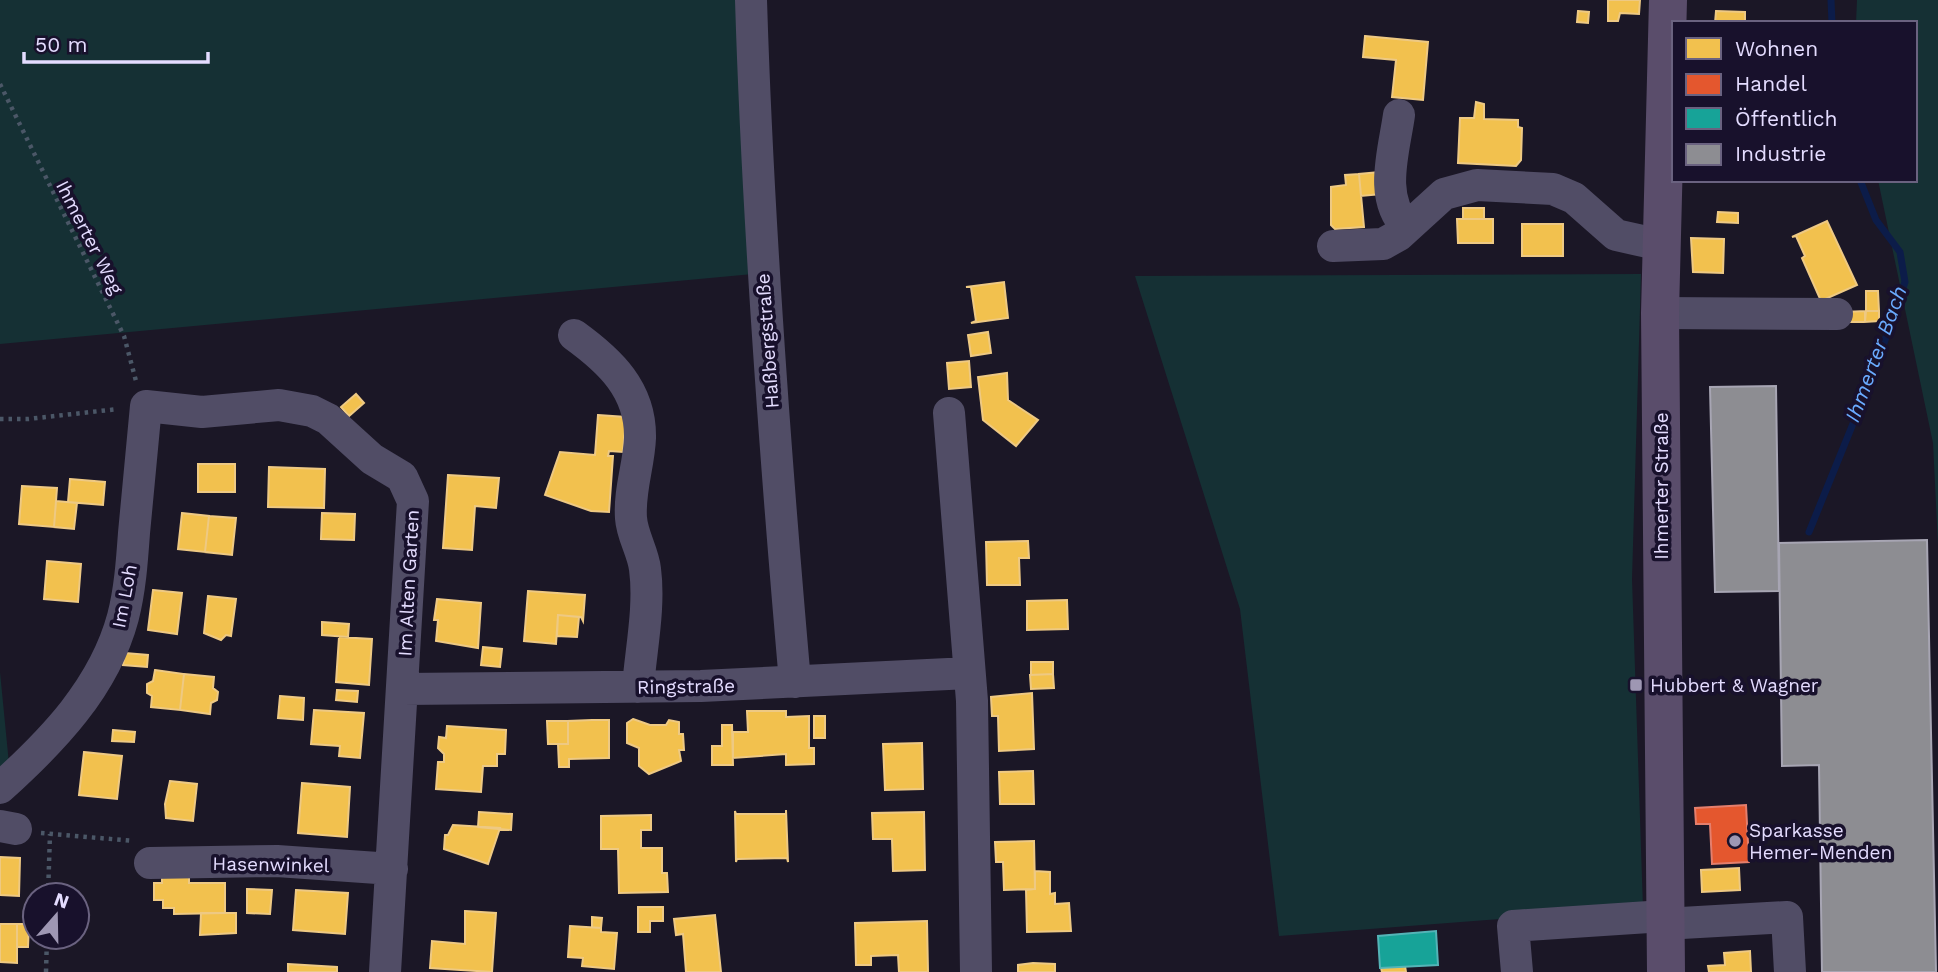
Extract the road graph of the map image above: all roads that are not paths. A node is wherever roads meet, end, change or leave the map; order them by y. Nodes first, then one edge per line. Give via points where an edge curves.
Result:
1 (751, 0) edge
2 (1668, 0) edge
3 (1399, 114) dead end
4 (1408, 227) junction
5 (1661, 245) junction
6 (1334, 246) dead end
7 (1660, 313) junction
8 (1837, 314) dead end
9 (574, 335) dead end
10 (146, 406) joint
11 (949, 413) dead end
12 (969, 673) junction
13 (795, 682) junction
14 (638, 687) junction
15 (403, 690) junction
16 (1, 786) edge
17 (150, 863) dead end
18 (392, 869) junction
19 (1664, 920) junction
20 (385, 972) edge
21 (976, 972) edge
22 (1517, 972) edge
23 (1666, 972) edge
24 (1790, 972) edge

1 - 13 street, Haßbergstraße via 765,323
2 - 5 main road, Ihmerter Straße
3 - 4 street via 1390,197 1394,213
4 - 5 street via 1444,194 1456,189 1553,189 1574,198 1616,235
4 - 6 street via 1383,244
5 - 7 main road, Ihmerter Straße
7 - 8 street
7 - 19 main road, Ihmerter Straße
9 - 14 street via 605,357 623,379 637,408 640,439 632,478 631,520 645,569
10 - 15 street, Im Alten Garten via 202,412 295,406 328,419 407,483 413,501
10 - 16 street, Im Loh via 128,596 115,639 68,720 47,746
11 - 12 street
12 - 13 street, Ringstraße
12 - 21 street
13 - 14 street, Ringstraße
14 - 15 street, Ringstraße
15 - 18 street, Im Alten Garten
17 - 18 street, Hasenwinkel via 277,861
18 - 20 street, Im Alten Garten
19 - 22 street via 1513,926
19 - 23 main road, Ihmerter Straße
19 - 24 street via 1787,917

